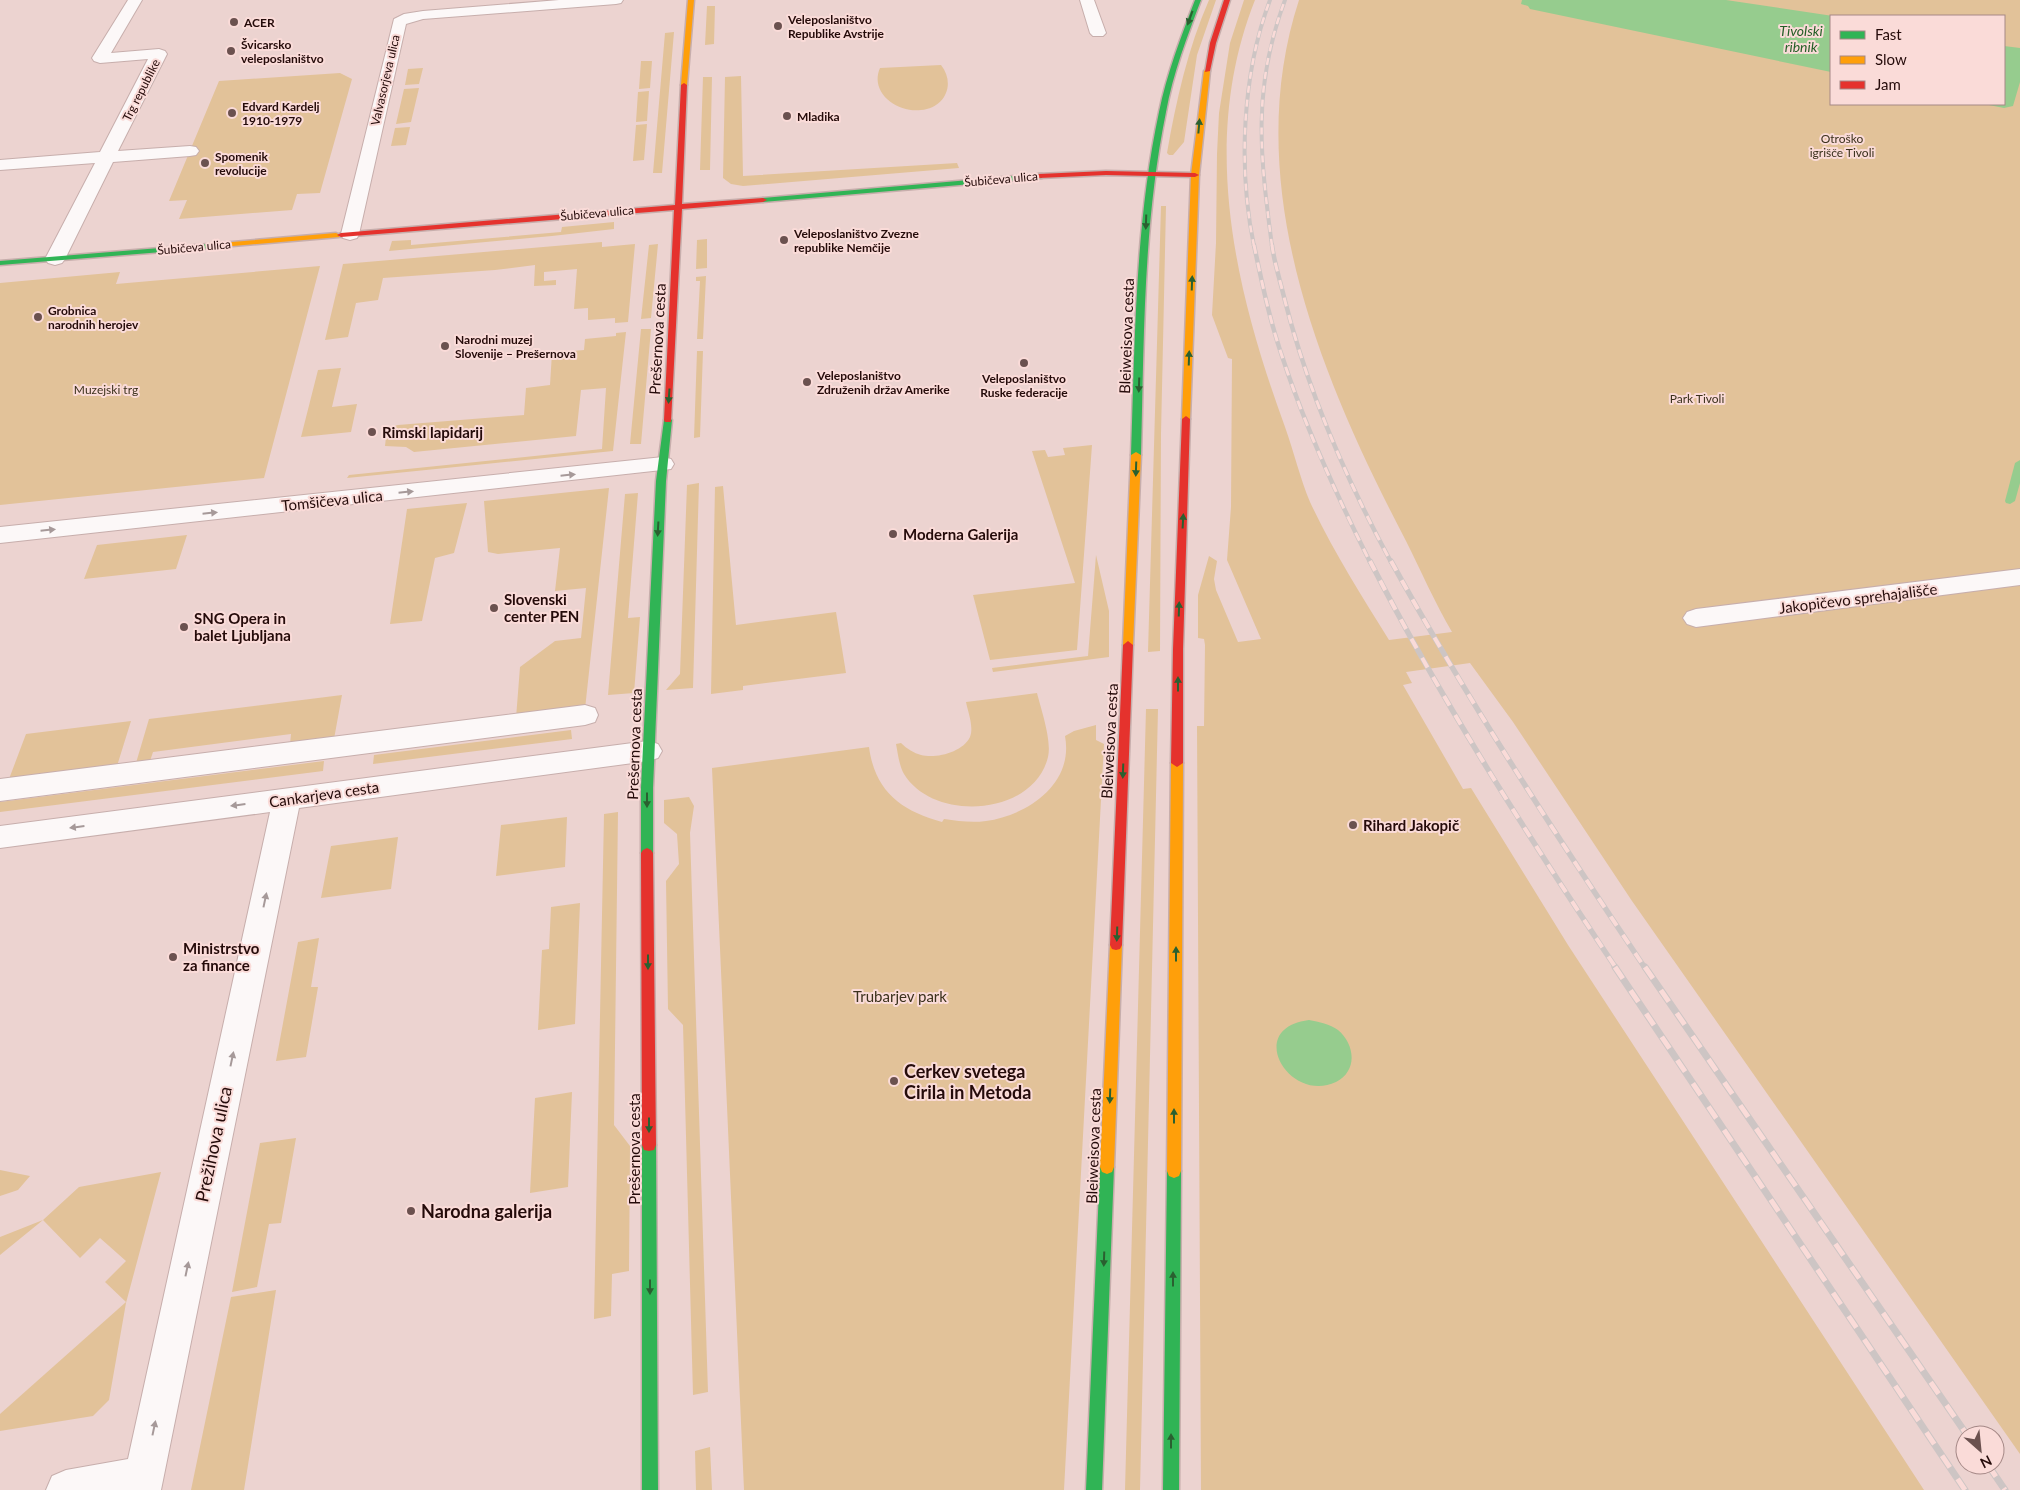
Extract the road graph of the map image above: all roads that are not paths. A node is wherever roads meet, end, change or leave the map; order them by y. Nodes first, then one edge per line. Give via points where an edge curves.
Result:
1 (135, 0) edge
2 (616, 0) edge
3 (692, 0) edge
4 (1087, 0) edge
5 (1198, 0) edge
6 (1226, 0) edge
7 (1098, 33) dead end
8 (190, 151) dead end
9 (107, 157) junction
10 (0, 165) edge
11 (1149, 174) junction
12 (1195, 175) junction
13 (679, 206) junction
14 (342, 235) junction
15 (55, 259) junction
16 (0, 263) edge
17 (663, 464) junction
18 (0, 535) edge
19 (2020, 577) edge
20 (1696, 618) dead end
21 (585, 715) dead end
22 (648, 751) junction
23 (0, 790) edge
24 (287, 799) junction
25 (0, 837) edge
26 (143, 1483) edge
27 (66, 1490) edge
28 (650, 1490) edge
29 (1094, 1490) edge
30 (1171, 1490) edge

1 - 9 street, Trg republike via 100,58 159,54
2 - 14 street, Valvasorjeva ulica via 423,15 399,22
3 - 13 main road, Prešernova cesta
4 - 7 street
5 -> 11 main road, Bleiweisova cesta via 1175,61
12 -> 6 main road via 1200,110 1214,38
8 - 9 street
9 - 10 street
9 - 15 street, Trg republike
11 - 12 main road, Šubičeva ulica
11 - 13 main road, Šubičeva ulica via 1069,174
11 -> 29 main road, Bleiweisova cesta
30 -> 12 main road via 1178,649
13 - 14 main road, Šubičeva ulica
13 -> 17 main road, Prešernova cesta via 673,347
14 - 15 main road, Šubičeva ulica
15 - 16 main road, Šubičeva ulica
18 -> 17 street, Tomšičeva ulica
17 -> 22 main road, Prešernova cesta
19 - 20 street, Jakopičevo sprehajališče
21 - 23 street
22 - 24 street, Cankarjeva cesta
22 -> 28 main road, Prešernova cesta
24 -> 25 street, Cankarjeva cesta
26 -> 24 street, Prežihova ulica
26 - 27 street

